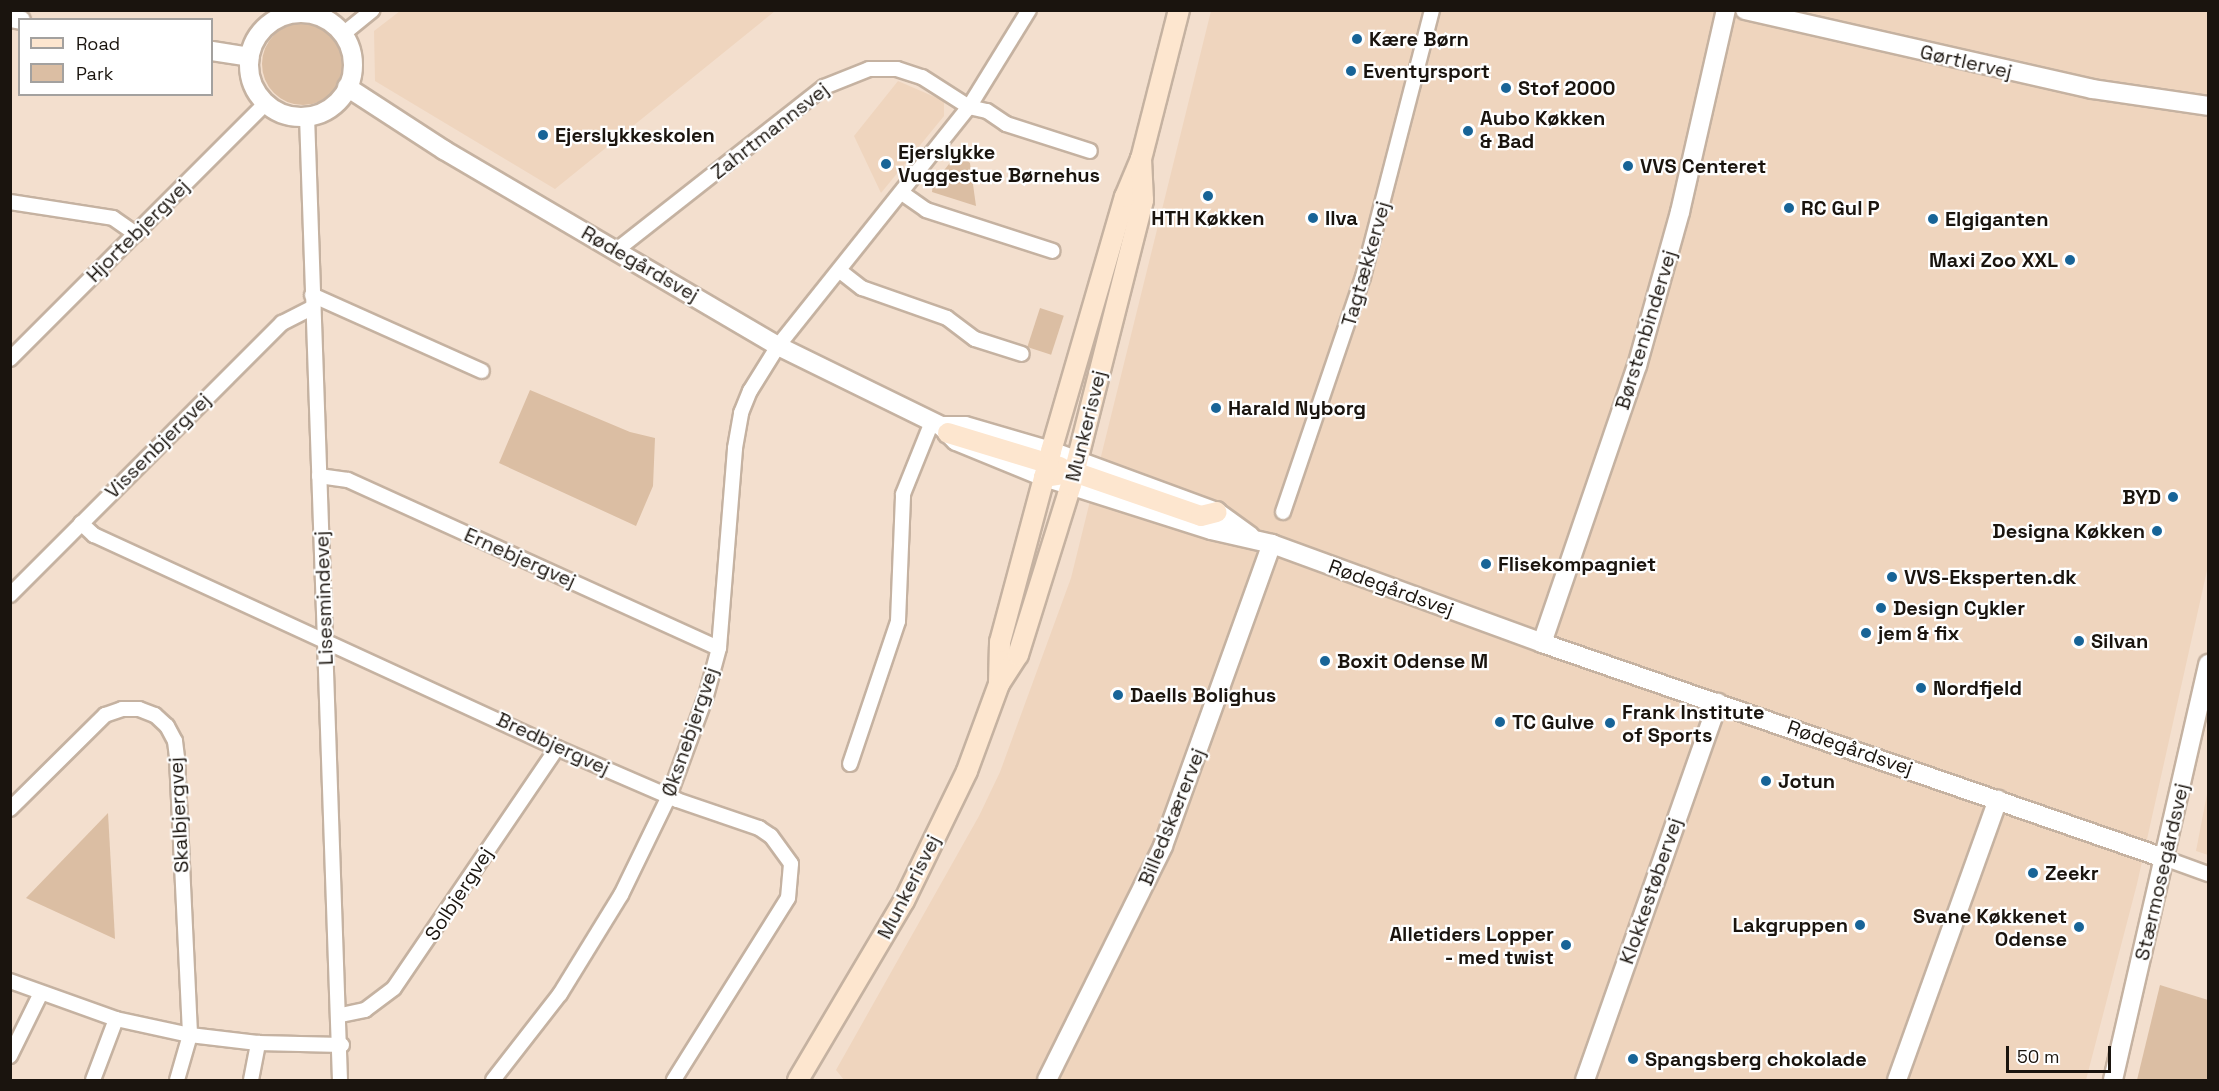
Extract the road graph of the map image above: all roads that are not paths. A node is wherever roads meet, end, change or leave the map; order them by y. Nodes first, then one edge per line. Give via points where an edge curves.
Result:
1 (373, 10) edge
2 (1029, 10) edge
3 (1179, 10) edge
4 (1432, 10) edge
5 (1726, 10) edge
6 (1745, 10) edge
7 (292, 12) edge
8 (343, 34) junction
9 (213, 51) edge
10 (250, 57) junction
11 (347, 87) junction
12 (266, 103) junction
13 (2189, 106) junction
14 (2208, 106) edge
15 (969, 108) junction
16 (2208, 114) edge
17 (307, 116) junction
18 (1090, 151) dead end
19 (1141, 159) junction
20 (902, 193) junction
21 (10, 202) edge
22 (136, 234) junction
23 (618, 249) junction
24 (1053, 250) dead end
25 (840, 271) junction
26 (313, 301) junction
27 (778, 345) junction
28 (1022, 354) dead end
29 (10, 359) edge
30 (482, 371) dead end
31 (940, 427) junction
32 (1061, 469) junction
33 (320, 476) junction
34 (1217, 512) joint
35 (1283, 512) dead end
36 (81, 523) junction
37 (1263, 541) junction
38 (10, 595) edge
39 (326, 641) junction
40 (1542, 643) junction
41 (719, 648) junction
42 (2208, 664) edge
43 (999, 684) junction
44 (1718, 703) junction
45 (557, 748) junction
46 (850, 764) dead end
47 (669, 796) junction
48 (1998, 800) junction
49 (10, 808) edge
50 (2164, 858) junction
51 (2208, 874) edge
52 (10, 981) edge
53 (41, 993) junction
54 (341, 1015) junction
55 (116, 1018) junction
56 (190, 1035) junction
57 (258, 1043) junction
58 (342, 1045) junction
59 (10, 1056) edge
60 (93, 1080) edge
61 (177, 1080) edge
62 (251, 1080) edge
63 (340, 1080) edge
64 (493, 1080) edge
65 (674, 1080) edge
66 (798, 1080) edge
67 (1047, 1080) edge
68 (1585, 1080) edge
69 (1897, 1080) edge
70 (2114, 1080) edge

1 - 8 street
2 - 15 street, Øksnebjergvej
3 - 19 main road, Munkerisvej
4 - 35 street, Tagtækkervej via 1363,277
5 - 40 street, Børstenbindervej via 1680,212 1637,366
6 - 13 street, Gørtlervej via 2039,78
7 - 8 street via 324,18
7 - 10 street via 264,28
8 - 11 street via 352,60
9 - 10 street
10 - 12 street via 252,82
11 - 17 street via 331,107
11 - 23 street, Rødegårdsvej via 444,150
12 - 17 street via 285,114
12 - 22 street, Hjortebjergvej
13 - 14 street, Gørtlervej
13 - 16 street, Gørtlervej
15 - 18 street, Zahrtmannsvej via 987,111 1006,124
15 - 20 street, Øksnebjergvej
15 - 23 street, Zahrtmannsvej via 922,77 897,69 848,75 824,87
17 - 26 street, Lisesmindevej
19 - 32 main road, Munkerisvej via 1125,197 1100,283
19 - 32 main road, Munkerisvej via 1143,200
20 - 24 street via 926,210
20 - 25 street, Øksnebjergvej
21 - 22 street via 113,218
22 - 29 street, Hjortebjergvej
23 - 27 street, Rødegårdsvej
25 - 27 street, Øksnebjergvej
25 - 28 street via 862,288 947,318 975,339
26 - 30 street
26 - 33 street, Lisesmindevej
26 - 36 street, Vissenbjergvej via 282,323
27 - 31 street, Rødegårdsvej
27 - 41 street, Øksnebjergvej via 741,413
31 - 32 main road
31 - 46 street via 903,494 898,621
32 - 34 main road via 1201,516
32 - 37 street, Rødegårdsvej via 1211,530
32 - 43 main road, Munkerisvej via 1000,642
32 - 43 main road, Munkerisvej via 1030,618 1018,655
33 - 39 street, Lisesmindevej
33 - 41 street, Ernebjergvej via 348,480
34 - 37 street, Rødegårdsvej
36 - 38 street, Vissenbjergvej
36 - 39 street, Bredbjergvej via 94,535
37 - 40 street, Rødegårdsvej
37 - 67 street, Billedskærervej via 1163,846
39 - 45 street, Bredbjergvej
39 - 54 street, Lisesmindevej
40 - 44 street, Rødegårdsvej
41 - 47 street, Øksnebjergvej via 706,696
42 - 50 street, Stærmosegårdsvej
43 - 66 main road, Munkerisvej via 967,771 904,901
44 - 48 street, Rødegårdsvej
44 - 68 street, Klokkestøbervej
45 - 47 street, Bredbjergvej
45 - 54 street, Solbjergvej via 394,988 366,1010
47 - 64 street, Øksnebjergvej via 594,942 539,1024
47 - 65 street, Bredbjergvej via 759,828 783,849 791,864 792,879 788,898 760,949
48 - 50 street, Rødegårdsvej
48 - 69 street
49 - 56 street, Skalbjergvej via 105,715 139,709 167,726 177,758
50 - 51 street, Rødegårdsvej
50 - 70 street, Stærmosegårdsvej
52 - 53 street
53 - 55 street
53 - 59 street
54 - 58 street, Lisesmindevej
55 - 56 street
55 - 60 street
56 - 57 street
56 - 61 street, Skalbjergvej
57 - 58 street
57 - 62 street
58 - 63 street, Lisesmindevej

